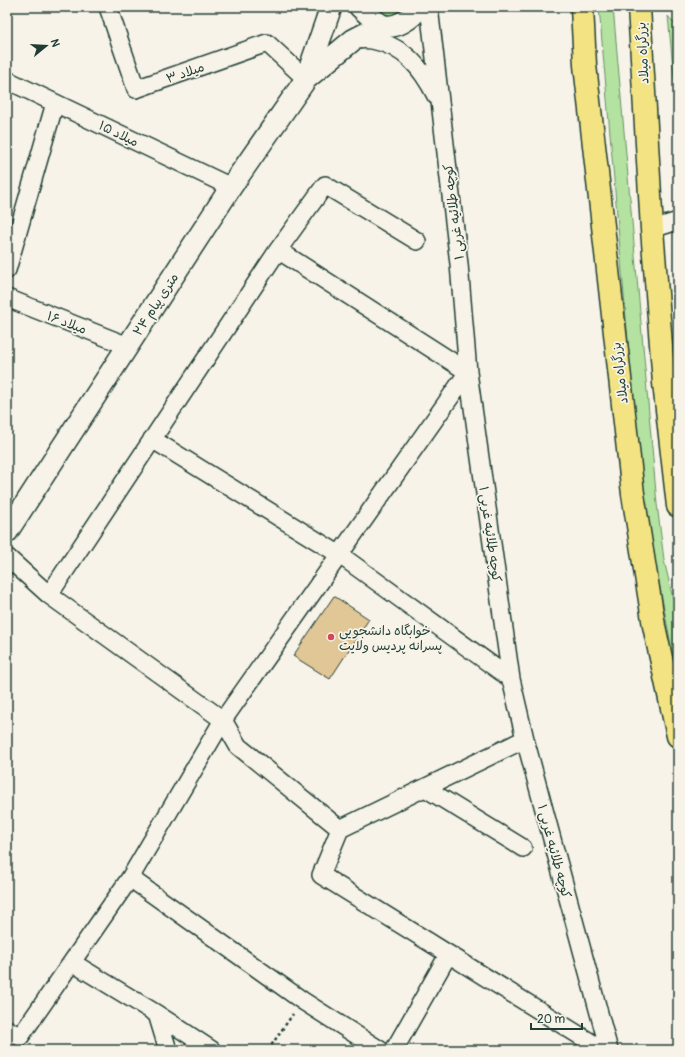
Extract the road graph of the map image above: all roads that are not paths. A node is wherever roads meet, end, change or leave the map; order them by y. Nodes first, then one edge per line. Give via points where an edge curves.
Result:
1 (108, 7) edge
2 (332, 7) edge
3 (360, 7) edge
4 (418, 7) edge
5 (429, 7) edge
6 (582, 7) edge
7 (639, 7) edge
8 (382, 25) junction
9 (353, 40) junction
10 (306, 79) junction
11 (7, 80) edge
12 (55, 103) junction
13 (440, 105) junction
14 (231, 187) junction
15 (678, 221) edge
16 (652, 229) junction
17 (417, 241) dead end
18 (278, 250) junction
19 (7, 270) edge
20 (7, 298) edge
21 (128, 346) junction
22 (468, 372) junction
23 (152, 439) junction
24 (678, 506) edge
25 (7, 532) edge
26 (340, 555) junction
27 (7, 557) edge
28 (49, 595) junction
29 (511, 679) junction
30 (223, 720) junction
31 (678, 736) edge
32 (525, 739) junction
33 (425, 788) junction
34 (340, 829) junction
35 (523, 848) dead end
36 (130, 878) junction
37 (448, 954) junction
38 (73, 963) junction
39 (157, 1014) junction
40 (17, 1039) edge
41 (168, 1050) edge
42 (212, 1050) edge
43 (380, 1050) edge
44 (394, 1050) edge
45 (603, 1050) edge
46 (609, 1050) edge

1 - 10 street, میلاد ۳ via 136,89 267,43
2 - 10 street
3 - 8 street
4 - 8 street via 409,19 401,23 392,26
5 - 13 street, کوچه طلائیه غربی ۱
6 - 31 highway, بزرگراه میلاد via 585,65 633,494 654,626
7 - 16 highway, بزرگراه میلاد
8 - 9 street
9 - 10 street
9 - 13 street via 371,40 400,50 410,58 429,82
10 - 14 street, ۲۴ متری پیام
11 - 12 street, میلاد ۱۵
12 - 14 street, میلاد ۱۵
12 - 19 street
13 - 22 street, کوچه طلائیه غربی ۱ via 459,264
14 - 21 street, ۲۴ متری پیام
15 - 16 street
16 - 24 highway, بزرگراه میلاد via 664,384
17 - 18 street via 325,185
18 - 22 street
18 - 23 street
20 - 21 street, میلاد ۱۶
21 - 25 street, ۲۴ متری پیام
22 - 26 street
22 - 29 street, کوچه طلائیه غربی ۱
23 - 26 street
23 - 28 street
26 - 29 street
26 - 30 street
27 - 28 street
28 - 30 street
29 - 32 street, کوچه طلائیه غربی ۱
30 - 34 street via 238,746
30 - 36 street
32 - 33 street
32 - 46 street, کوچه طلائیه غربی ۱
33 - 34 street
33 - 35 street
34 - 37 street via 321,875
36 - 38 street
36 - 43 street via 303,1001
37 - 44 street
37 - 45 street
38 - 39 street
38 - 40 street
39 - 41 street
39 - 42 street

